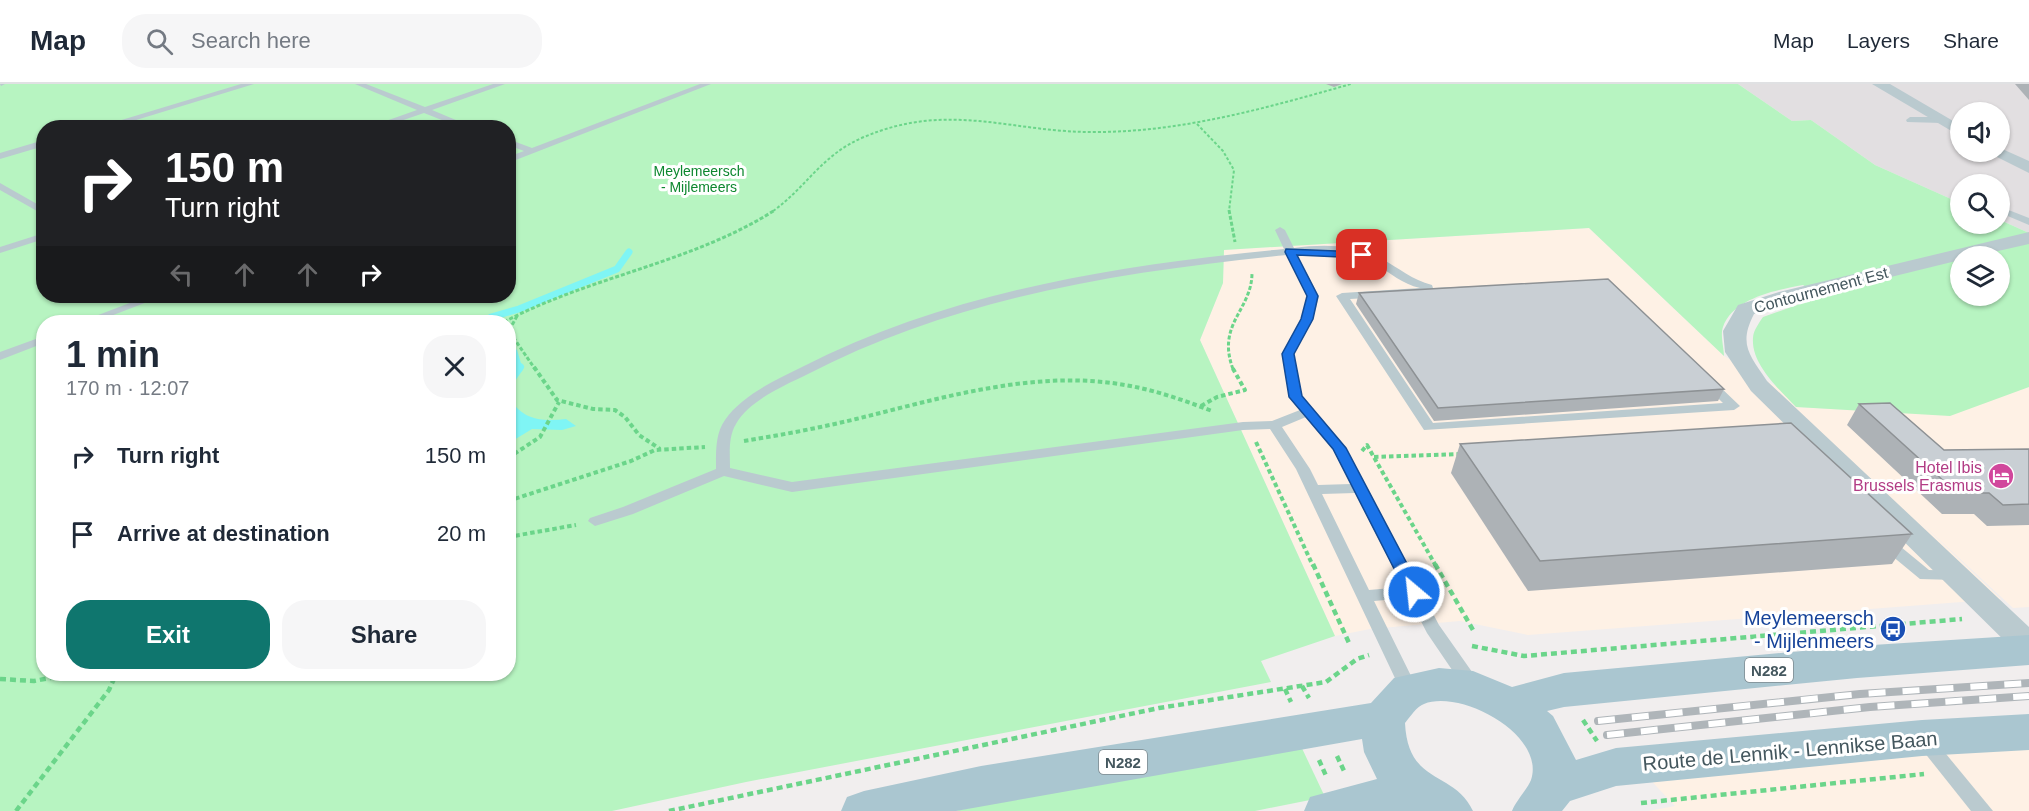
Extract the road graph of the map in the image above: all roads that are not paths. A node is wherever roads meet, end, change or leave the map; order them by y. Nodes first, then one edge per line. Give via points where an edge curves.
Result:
1 (250, 84) edge
2 (358, 84) edge
3 (501, 84) edge
4 (707, 84) edge
5 (1879, 84) edge
6 (424, 110) junction
7 (1907, 118) dead end
8 (1939, 118) junction
9 (126, 120) edge
10 (394, 120) edge
11 (450, 120) edge
12 (1950, 125) edge
13 (36, 145) edge
14 (516, 145) edge
15 (532, 151) junction
16 (0, 156) edge
17 (516, 157) edge
18 (2010, 159) edge
19 (2029, 168) edge
20 (0, 186) edge
21 (36, 207) edge
22 (2029, 218) edge
23 (2029, 222) edge
24 (1280, 230) dead end
25 (2029, 238) edge
26 (36, 239) edge
27 (0, 250) edge
28 (1290, 252) junction
29 (1388, 270) junction
30 (1444, 291) junction
31 (1370, 295) junction
32 (138, 303) edge
33 (105, 315) edge
34 (36, 342) edge
35 (0, 356) edge
36 (1307, 412) junction
37 (1274, 425) junction
38 (723, 471) junction
39 (1360, 488) junction
40 (1313, 490) junction
41 (594, 521) road end
42 (1876, 534) edge
43 (1955, 575) junction
44 (1414, 592) junction
45 (1365, 596) junction
46 (2029, 648) edge
47 (1492, 696) junction
48 (1396, 704) junction
49 (2029, 732) edge
50 (1922, 738) junction
51 (1339, 797) edge
52 (1544, 799) edge
53 (1431, 801) edge
54 (864, 811) edge
55 (1983, 811) edge

1 - 9 lane
2 - 6 lane
3 - 6 lane
4 - 15 lane
5 - 8 street
6 - 10 lane
6 - 11 lane
7 - 8 lane
8 - 12 street
13 - 16 lane
14 - 15 lane
15 - 17 lane
18 - 19 street
20 - 21 lane
22 - 23 lane via 2009,211
24 - 28 lane
25 - 43 street, Contournement Est via 1786,296 1746,310 1734,331 1736,352 1759,386
26 - 27 lane
28 - 29 lane via 1362,255 1379,261
28 - 36 lane via 1313,296 1307,319 1288,354 1296,397
28 - 38 lane via 1100,277 990,299 864,343 756,398 730,422 723,446
29 - 30 lane via 1413,284
29 - 31 lane via 1386,282
30 - 31 lane
30 - 31 lane via 1604,282 1734,406 1429,427 1342,296
32 - 33 lane
34 - 35 lane
36 - 37 lane
36 - 39 lane via 1339,448
37 - 38 lane via 1231,427 792,487
37 - 40 lane
38 - 41 lane via 686,483 626,514
39 - 40 lane
39 - 44 lane
40 - 45 lane
42 - 43 lane via 1925,575
43 - 46 street, Contournement Est
44 - 45 lane
44 - 47 lane via 1443,644
45 - 48 lane via 1391,650
46 - 47 main road, N282
47 - 48 main road, N282 via 1439,684
47 - 52 main road, Route de Lennik - Lennikse Baan via 1538,729 1554,758
48 - 53 main road via 1382,741 1392,766
48 - 54 main road, N282
49 - 50 main road, Route de Lennik - Lennikse Baan
50 - 52 main road, Route de Lennik - Lennikse Baan via 1616,767
50 - 55 lane
51 - 53 main road

